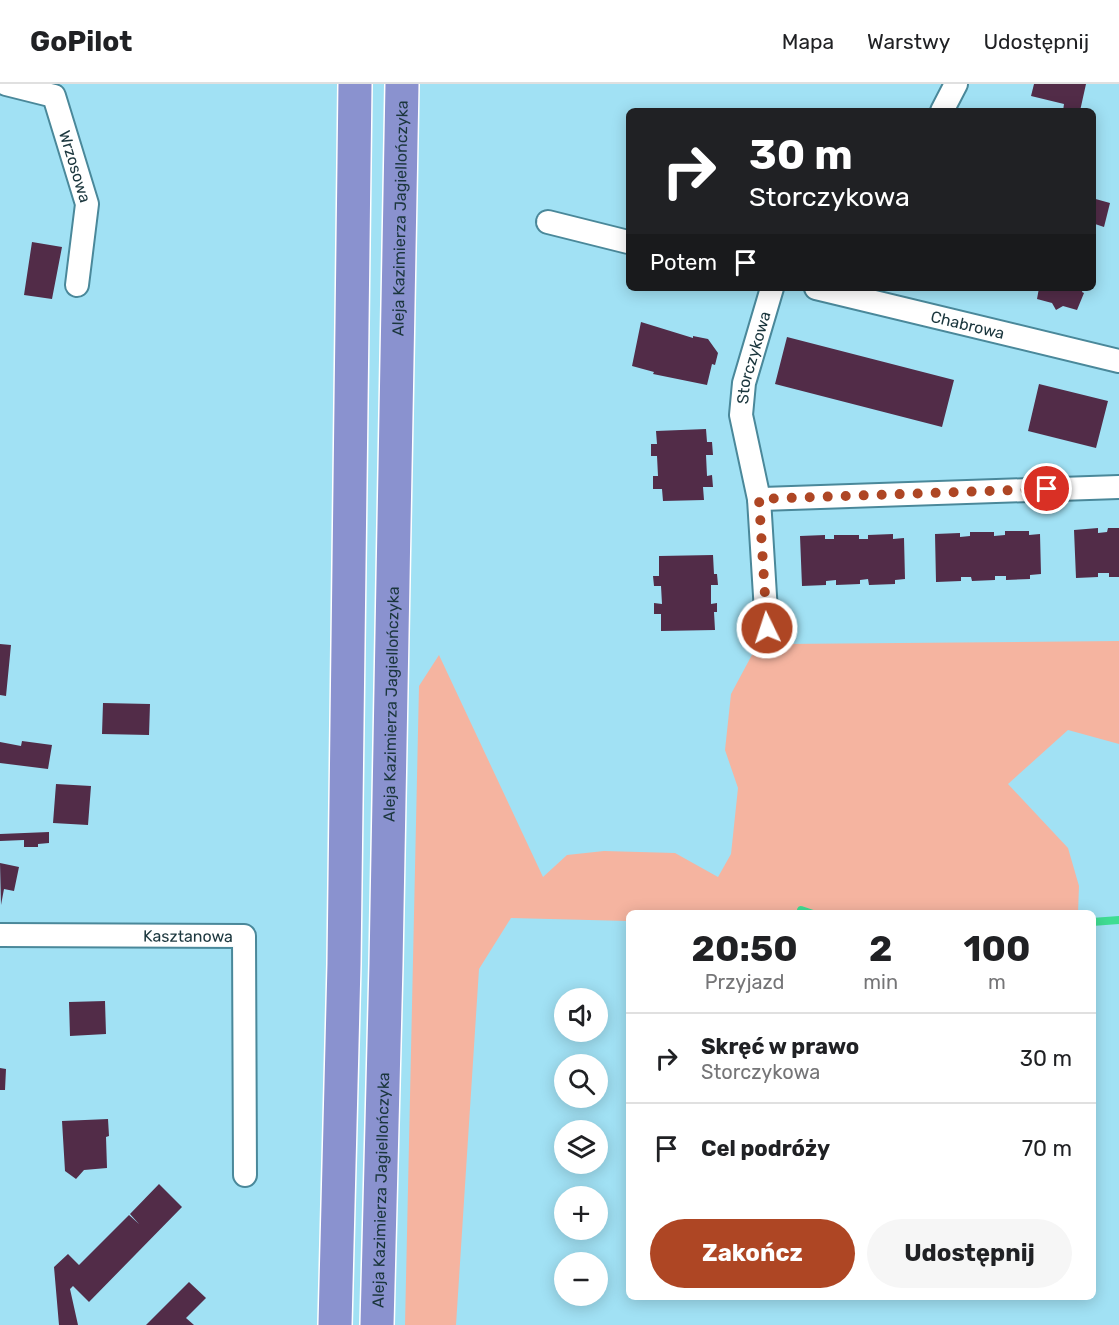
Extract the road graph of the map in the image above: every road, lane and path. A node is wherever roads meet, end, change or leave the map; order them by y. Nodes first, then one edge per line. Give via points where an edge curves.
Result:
1 (6, 84) edge
2 (355, 84) edge
3 (402, 84) edge
4 (956, 84) edge
5 (944, 108) edge
6 (548, 222) dead end
7 (626, 242) edge
8 (77, 285) dead end
9 (771, 291) edge
10 (850, 292) edge
11 (1119, 362) edge
12 (1119, 487) edge
13 (759, 499) junction
14 (767, 628) dead end
15 (0, 935) edge
16 (245, 1174) dead end
17 (335, 1325) edge
18 (377, 1325) edge

1 - 8 street, Wrzosowa via 54,96 87,204
2 - 17 highway via 344,964
3 - 18 highway, Aleja Kazimierza Jagiellończyka
4 - 5 street
6 - 7 street
9 - 13 street, Storczykowa via 744,383 741,415
10 - 11 street, Chabrowa
12 - 13 street
13 - 14 street, Storczykowa
15 - 16 street, Kasztanowa via 244,936

